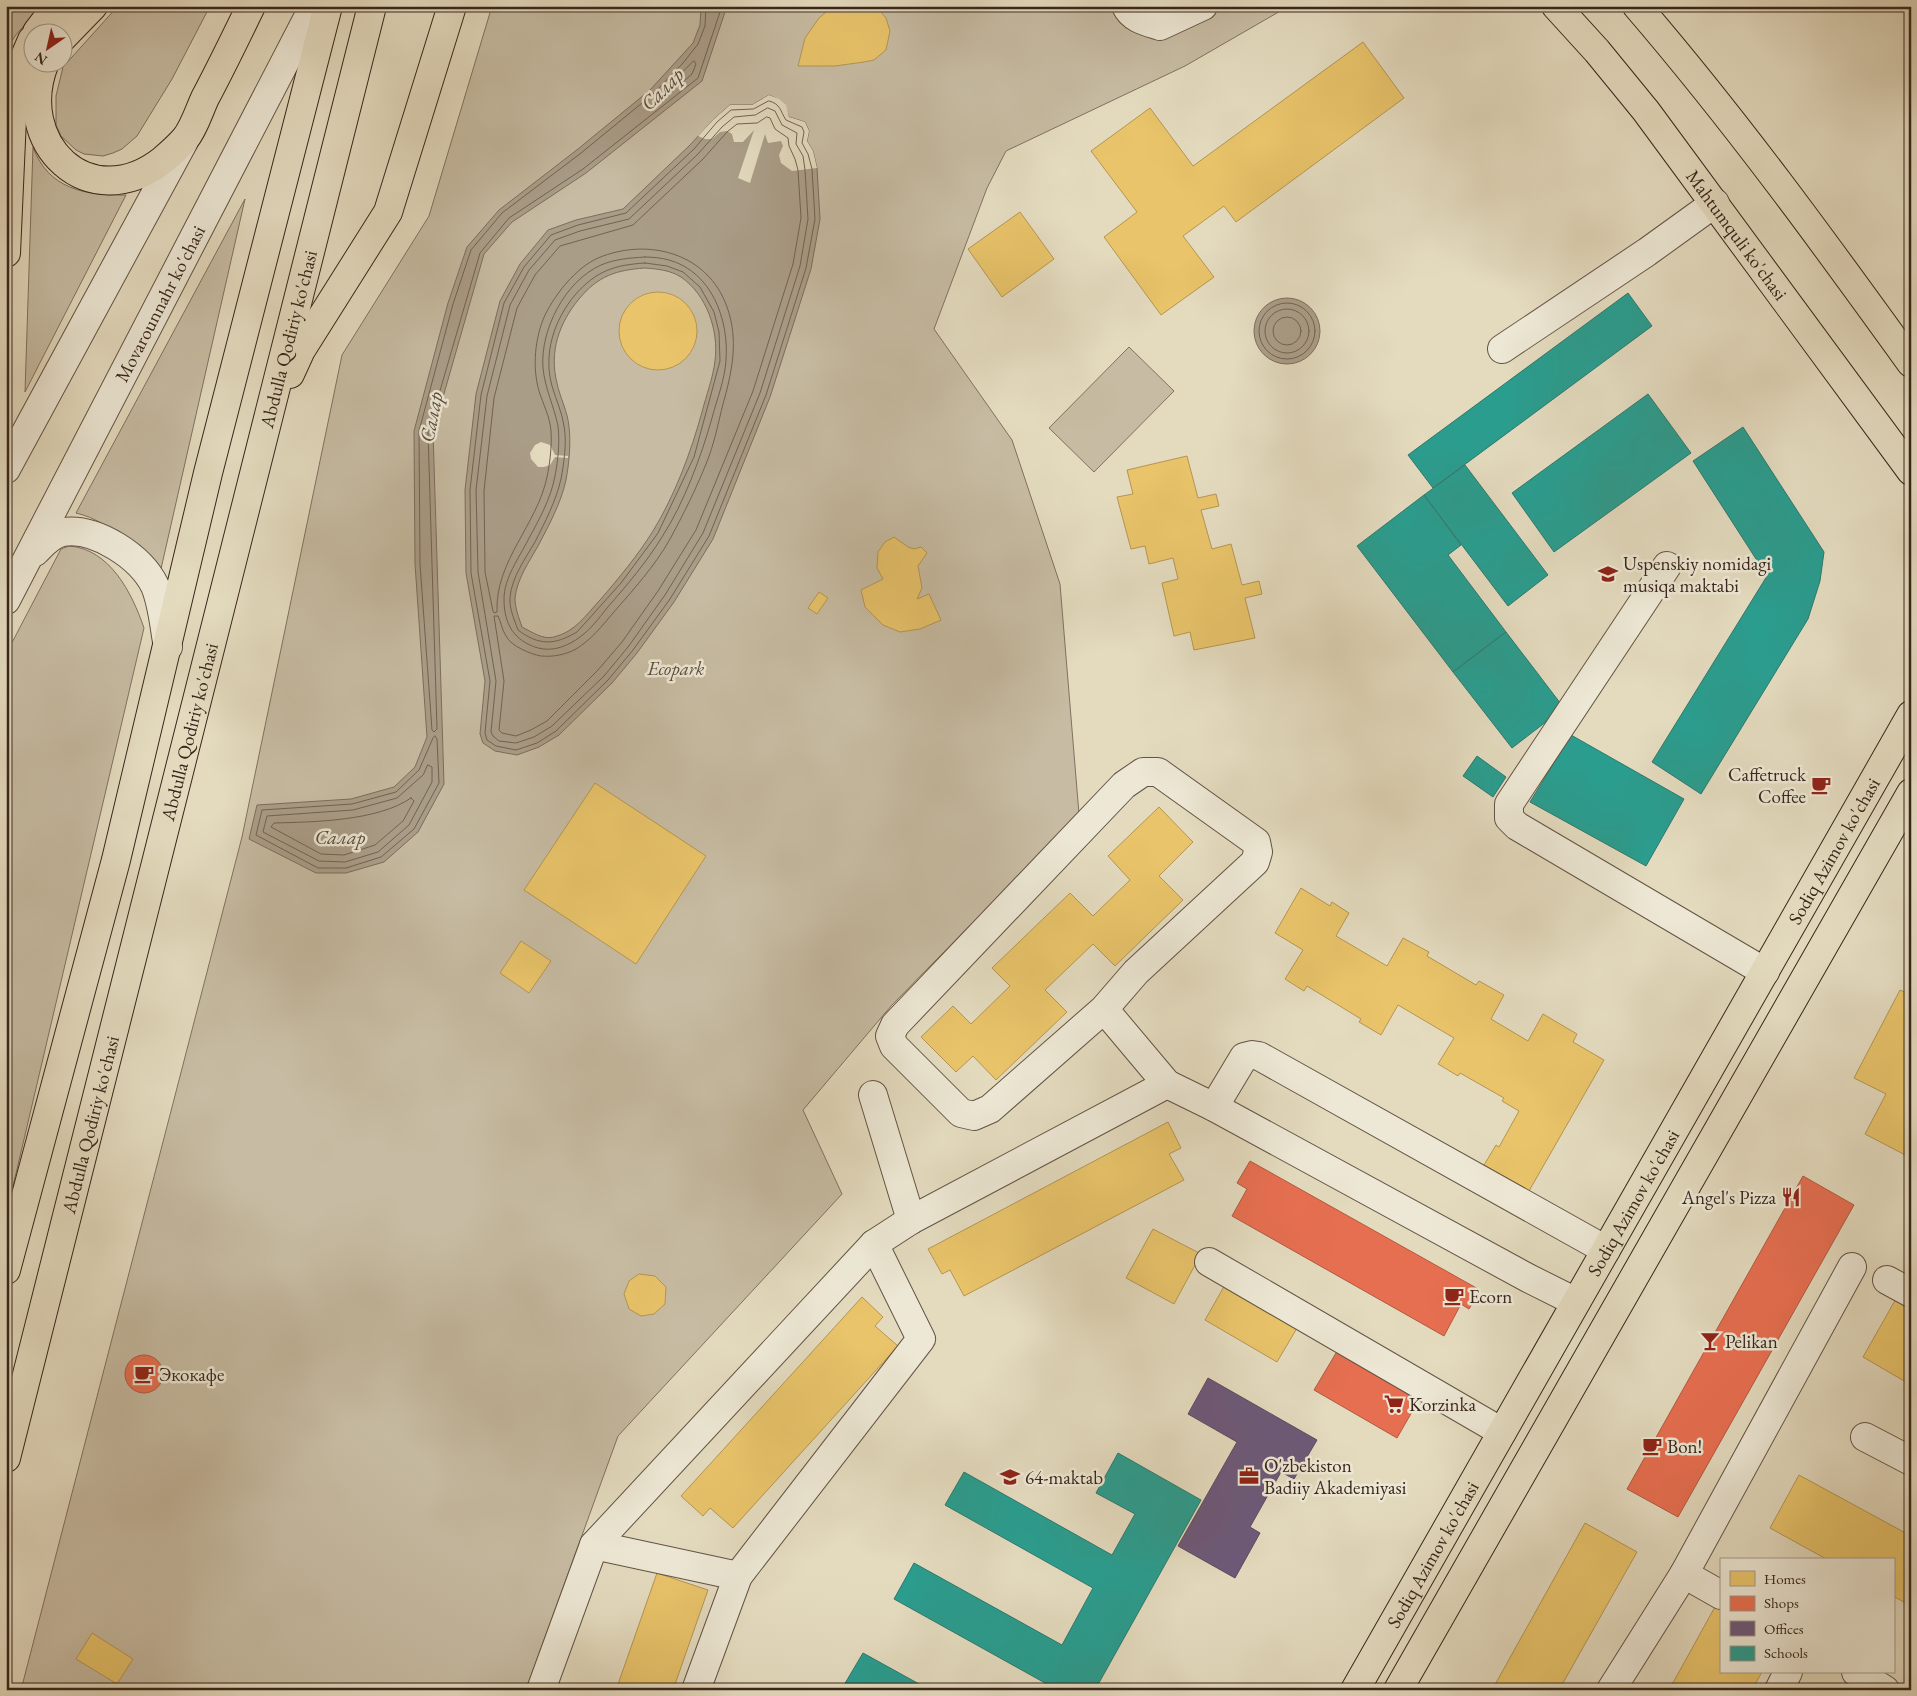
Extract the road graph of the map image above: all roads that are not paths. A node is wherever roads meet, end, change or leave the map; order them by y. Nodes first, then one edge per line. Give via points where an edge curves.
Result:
1 (57, 6) edge
2 (93, 6) edge
3 (251, 6) edge
4 (314, 6) edge
5 (328, 6) edge
6 (372, 6) edge
7 (452, 6) edge
8 (1126, 6) edge
9 (1203, 6) edge
10 (1556, 6) edge
11 (1637, 6) edge
12 (45, 22) edge
13 (72, 28) edge
14 (22, 63) edge
15 (43, 72) edge
16 (9, 118) edge
17 (186, 138) junction
18 (1715, 204) junction
19 (6, 253) edge
20 (1502, 349) dead end
21 (1911, 362) edge
22 (265, 430) junction
23 (6, 470) edge
24 (1911, 471) edge
25 (28, 560) junction
26 (1667, 566) dead end
27 (6, 600) edge
28 (168, 648) junction
29 (1911, 715) edge
30 (1911, 793) edge
31 (1765, 972) junction
32 (1104, 1009) junction
33 (1167, 1084) junction
34 (873, 1095) dead end
35 (1214, 1107) junction
36 (911, 1220) junction
37 (874, 1244) junction
38 (1606, 1250) junction
39 (1209, 1262) dead end
40 (1852, 1267) dead end
41 (6, 1270) edge
42 (1887, 1280) dead end
43 (1911, 1293) edge
44 (1576, 1302) junction
45 (1502, 1432) junction
46 (1865, 1437) dead end
47 (6, 1458) edge
48 (1911, 1461) edge
49 (594, 1545) junction
50 (1684, 1574) junction
51 (738, 1576) junction
52 (1720, 1594) edge
53 (1787, 1674) edge
54 (1859, 1674) edge
55 (541, 1690) edge
56 (696, 1690) edge
57 (1355, 1690) edge
58 (1398, 1690) edge
59 (1611, 1690) edge
60 (1779, 1690) edge
61 (1885, 1690) edge

1 - 12 main road
2 - 13 main road
3 - 17 main road
4 - 25 street, Movarounnahr ko'chasi
5 - 28 main road via 211,464
6 - 22 main road, Abdulla Qodiriy ko'chasi
7 - 22 main road via 388,212 301,350
8 - 9 street via 1129,13 1160,26
10 - 18 main road, Mahtumquli ko'chasi via 1622,81
11 - 21 main road via 1691,69 1794,202
14 - 16 main road
15 - 17 main road via 37,96 41,129 48,146 60,160 88,177 102,180 133,176 162,160
16 - 19 main road
17 - 23 street
18 - 20 street
18 - 24 main road, Mahtumquli ko'chasi
22 - 47 main road, Abdulla Qodiriy ko'chasi
25 - 27 street, Movarounnahr ko'chasi
25 - 28 street via 53,535 63,532 89,535 116,546 138,563 154,586 161,604
26 - 31 street via 1509,804 1509,818 1517,826
28 - 41 main road via 116,860
29 - 31 main road, Sodiq Azimov ko'chasi
30 - 58 main road, Sodiq Azimov ko'chasi
31 - 38 main road, Sodiq Azimov ko'chasi
32 - 32 street via 990,1109 974,1116 961,1113 894,1046 890,1036 895,1025 1124,785 1143,772 1158,772 1256,842 1258,852 1255,862 1136,972
32 - 33 street
33 - 35 street
33 - 36 street
34 - 36 street
35 - 38 street via 1244,1057 1259,1056
35 - 44 street
36 - 37 street
37 - 49 street
37 - 51 street via 921,1339
38 - 44 main road, Sodiq Azimov ko'chasi
39 - 45 street
40 - 50 street
42 - 43 street
44 - 45 main road, Sodiq Azimov ko'chasi
45 - 57 main road, Sodiq Azimov ko'chasi
46 - 48 street
49 - 51 street
49 - 55 street
50 - 52 street
50 - 59 street
51 - 56 street
53 - 60 street
54 - 61 street

